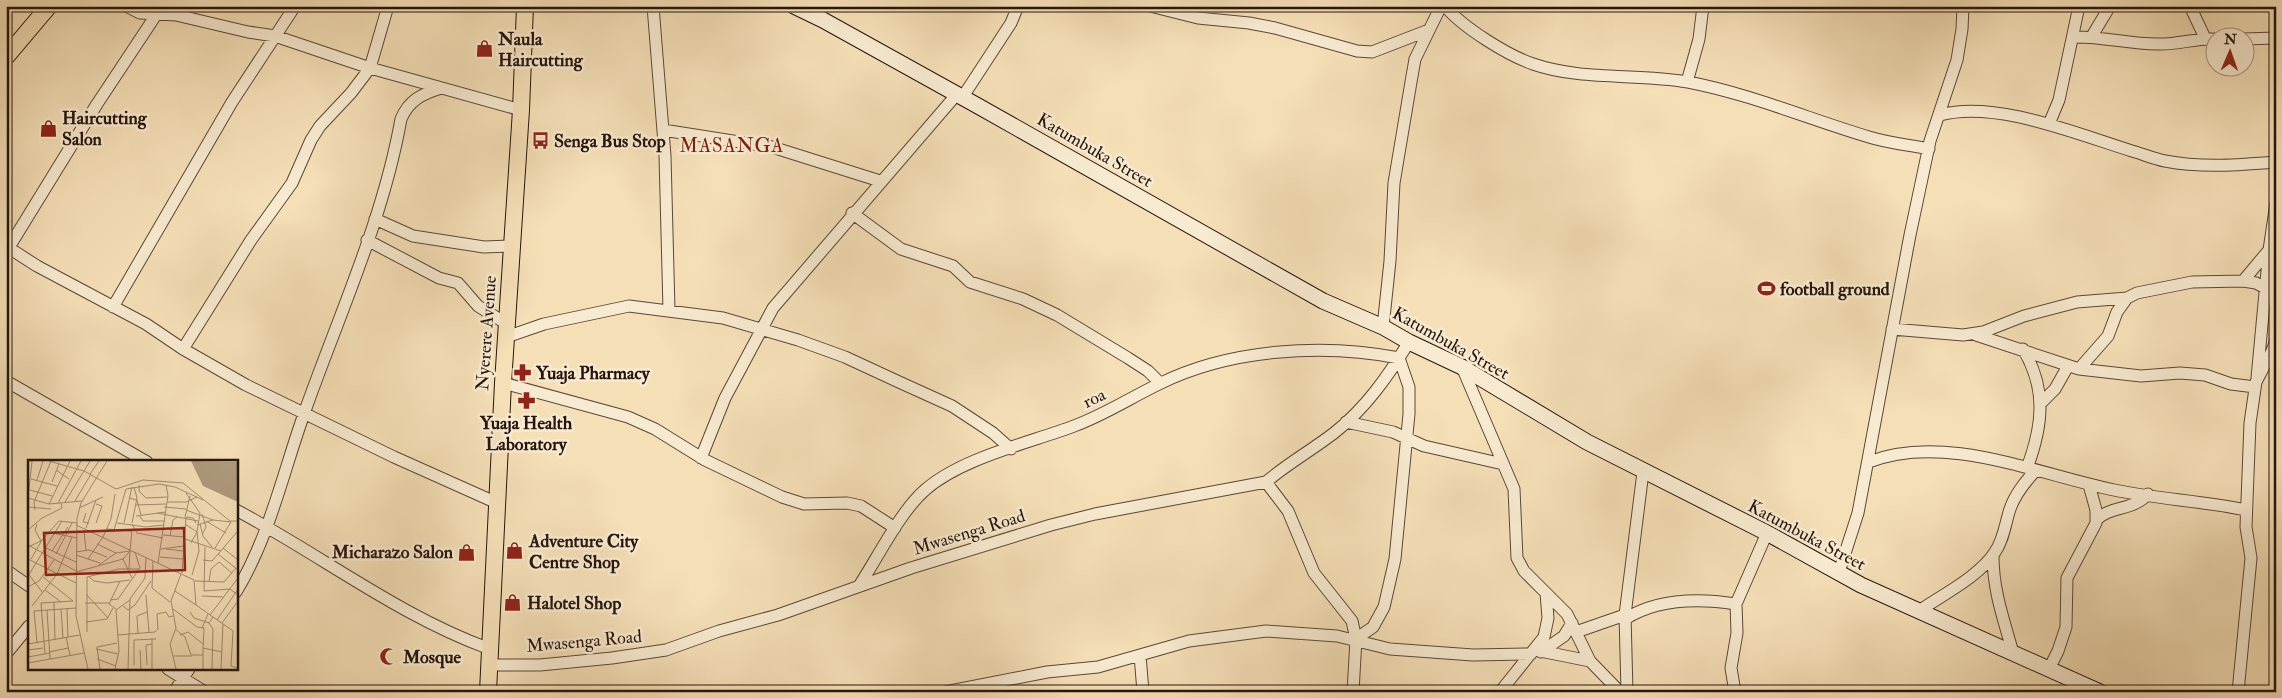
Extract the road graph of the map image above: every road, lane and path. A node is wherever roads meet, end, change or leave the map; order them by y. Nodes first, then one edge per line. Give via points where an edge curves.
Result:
1 (49, 6) edge
2 (126, 6) edge
3 (295, 6) edge
4 (388, 6) edge
5 (525, 6) edge
6 (653, 6) edge
7 (794, 6) edge
8 (1018, 6) edge
9 (1150, 6) edge
10 (1441, 6) edge
11 (1445, 6) edge
12 (1703, 6) edge
13 (1963, 6) edge
14 (2079, 6) edge
15 (2110, 6) edge
16 (2190, 6) edge
17 (159, 10) edge
18 (2204, 29) edge
19 (1429, 30) junction
20 (275, 36) junction
21 (2092, 36) junction
22 (2073, 37) junction
23 (2276, 38) edge
24 (2254, 39) edge
25 (2204, 40) edge
26 (6, 57) edge
27 (370, 68) junction
28 (1687, 82) junction
29 (441, 88) junction
30 (959, 96) junction
31 (522, 110) junction
32 (1940, 115) junction
33 (2049, 124) junction
34 (663, 130) junction
35 (1929, 149) junction
36 (2276, 162) edge
37 (880, 181) junction
38 (2276, 203) edge
39 (852, 213) junction
40 (375, 219) junction
41 (367, 240) junction
42 (512, 246) junction
43 (8, 250) edge
44 (2268, 250) junction
45 (2243, 280) junction
46 (2270, 291) edge
47 (2127, 298) junction
48 (113, 306) junction
49 (669, 310) junction
50 (1383, 326) junction
51 (762, 328) junction
52 (1892, 329) junction
53 (506, 330) junction
54 (1972, 334) junction
55 (2276, 340) edge
56 (1409, 342) junction
57 (183, 349) junction
58 (2023, 349) junction
59 (1400, 358) junction
60 (1462, 367) junction
61 (2074, 367) junction
62 (6, 381) edge
63 (503, 382) junction
64 (1160, 383) junction
65 (2256, 385) junction
66 (2041, 403) junction
67 (304, 413) junction
68 (1346, 422) junction
69 (1407, 438) junction
70 (1011, 449) junction
71 (701, 458) junction
72 (139, 460) edge
73 (1868, 462) junction
74 (1503, 464) junction
75 (2031, 469) junction
76 (1643, 472) junction
77 (1266, 482) junction
78 (2089, 485) junction
79 (2148, 494) junction
80 (497, 503) junction
81 (2246, 510) junction
82 (238, 511) edge
83 (2096, 520) junction
84 (268, 526) junction
85 (896, 528) junction
86 (1767, 533) junction
87 (1992, 556) junction
88 (6, 570) edge
89 (1839, 572) junction
90 (28, 585) edge
91 (859, 586) junction
92 (238, 589) edge
93 (1546, 593) junction
94 (1736, 604) junction
95 (1919, 611) junction
96 (1625, 617) junction
97 (28, 627) edge
98 (1574, 628) junction
99 (1356, 639) junction
100 (1536, 652) junction
101 (2013, 653) junction
102 (6, 654) edge
103 (1140, 655) junction
104 (489, 657) junction
105 (1590, 661) junction
106 (2049, 669) junction
107 (172, 670) edge
108 (186, 674) edge
109 (174, 692) edge
110 (205, 692) edge
111 (488, 692) edge
112 (945, 692) edge
113 (1143, 692) edge
114 (1353, 692) edge
115 (1500, 692) edge
116 (1620, 692) edge
117 (1626, 692) edge
118 (1735, 692) edge
119 (2100, 692) edge
120 (2238, 692) edge

1 - 26 main road
2 - 17 street via 133,11
3 - 20 street
4 - 27 street
5 - 31 main road, Nyerere Avenue
6 - 34 street
7 - 30 main road, Katumbuka Street
8 - 30 street via 1011,23
9 - 19 street via 1198,18 1275,28 1357,51 1372,52
10 - 19 street
11 - 28 street via 1459,22 1534,64 1588,73
12 - 28 street via 1699,39
13 - 32 street via 1957,60
14 - 22 street
15 - 21 street
16 - 18 street
17 - 20 street
17 - 43 street
19 - 50 street via 1415,59 1394,183
20 - 27 street
20 - 48 street via 232,102
21 - 22 street
21 - 25 street via 2156,44
22 - 33 street via 2059,100
23 - 24 street
27 - 29 street
27 - 57 street via 351,94 320,126 292,183 251,240
28 - 35 street via 1799,113 1870,138
29 - 31 street
29 - 40 street via 426,93 406,107
30 - 37 street
30 - 50 main road, Katumbuka Street via 1324,301
31 - 42 main road, Nyerere Avenue
32 - 33 street via 1957,110
32 - 35 street
33 - 36 street via 2165,161 2218,165
34 - 37 street via 772,147
34 - 49 street
35 - 52 street
37 - 39 street
38 - 44 street
39 - 51 street via 794,281
39 - 64 street via 901,249 953,266 970,282 1024,299 1057,315 1148,371
40 - 41 street
40 - 42 street via 413,236 478,246
41 - 53 street via 439,278 458,283
41 - 67 street
42 - 53 main road, Nyerere Avenue
43 - 48 street
44 - 45 street
44 - 46 street
45 - 46 street
45 - 47 street via 2192,282
46 - 65 street
47 - 54 street via 2076,302
47 - 61 street via 2117,312 2108,336
48 - 57 street
49 - 51 street via 724,318
49 - 53 street via 629,306
50 - 56 main road, Katumbuka Street
51 - 70 street via 845,357 952,406
51 - 71 street via 724,398
52 - 54 street
52 - 73 street
53 - 63 main road, Nyerere Avenue
54 - 58 street
55 - 65 street
56 - 59 street, Mwasenga Road
56 - 60 main road, Katumbuka Street
57 - 67 street
58 - 61 street
58 - 66 street via 2038,380
59 - 64 street, roa via 1308,349 1266,353 1208,366
59 - 68 street, Mwasenga Road via 1373,397
59 - 69 street via 1409,387
60 - 74 street
60 - 76 main road, Katumbuka Street via 1586,442
61 - 65 street via 2140,376 2205,375 2231,384
61 - 66 street
62 - 72 street
63 - 71 street via 628,417 655,429
63 - 80 main road, Nyerere Avenue
64 - 70 street, roa via 1086,422
65 - 81 street via 2250,423
66 - 75 street
67 - 80 street
67 - 84 street
68 - 69 street via 1394,432
68 - 77 street, Mwasenga Road
69 - 74 street via 1424,446
69 - 99 street via 1395,559 1384,607 1373,627
70 - 85 street, roa via 959,469 926,489 904,513
71 - 85 street via 782,497 804,504 847,503 861,506
73 - 75 street via 1885,455 1930,453 1986,457
73 - 89 street via 1858,513
74 - 93 street via 1514,489 1517,558 1524,571
75 - 78 street
75 - 87 street via 2010,508 2001,543
76 - 86 main road, Katumbuka Street
76 - 96 street
77 - 91 street, Mwasenga Road via 1051,524
77 - 99 street via 1288,510 1314,574 1352,621
78 - 79 street
78 - 83 street
79 - 81 street
79 - 83 street via 2132,506 2108,511
80 - 104 main road, Nyerere Avenue
81 - 120 street via 2251,558
82 - 84 street, Mwasenga Road
83 - 106 street via 2089,540 2067,578 2066,627
84 - 92 street
84 - 104 street, Mwasenga Road via 377,594
85 - 91 street, roa
86 - 89 main road, Katumbuka Street
86 - 94 street
87 - 95 street via 1975,573
87 - 101 street via 1998,609
88 - 90 street
89 - 95 main road, Katumbuka Street
91 - 104 street, Mwasenga Road via 666,650 540,665
93 - 98 street via 1567,614
93 - 100 street via 1547,628
94 - 96 street via 1661,603
94 - 118 street via 1737,633 1730,668
95 - 101 main road, Katumbuka Street
96 - 98 street
96 - 117 street
97 - 102 street
98 - 100 street
98 - 105 street
99 - 100 street via 1390,649 1473,655
99 - 103 street via 1266,631 1189,641
99 - 114 street
100 - 105 street
100 - 115 street
101 - 106 main road, Katumbuka Street
103 - 112 street via 1098,666 1047,672
103 - 113 street
104 - 111 main road, Nyerere Avenue
105 - 116 street
106 - 119 main road, Katumbuka Street
107 - 108 street
108 - 109 street
108 - 110 street

